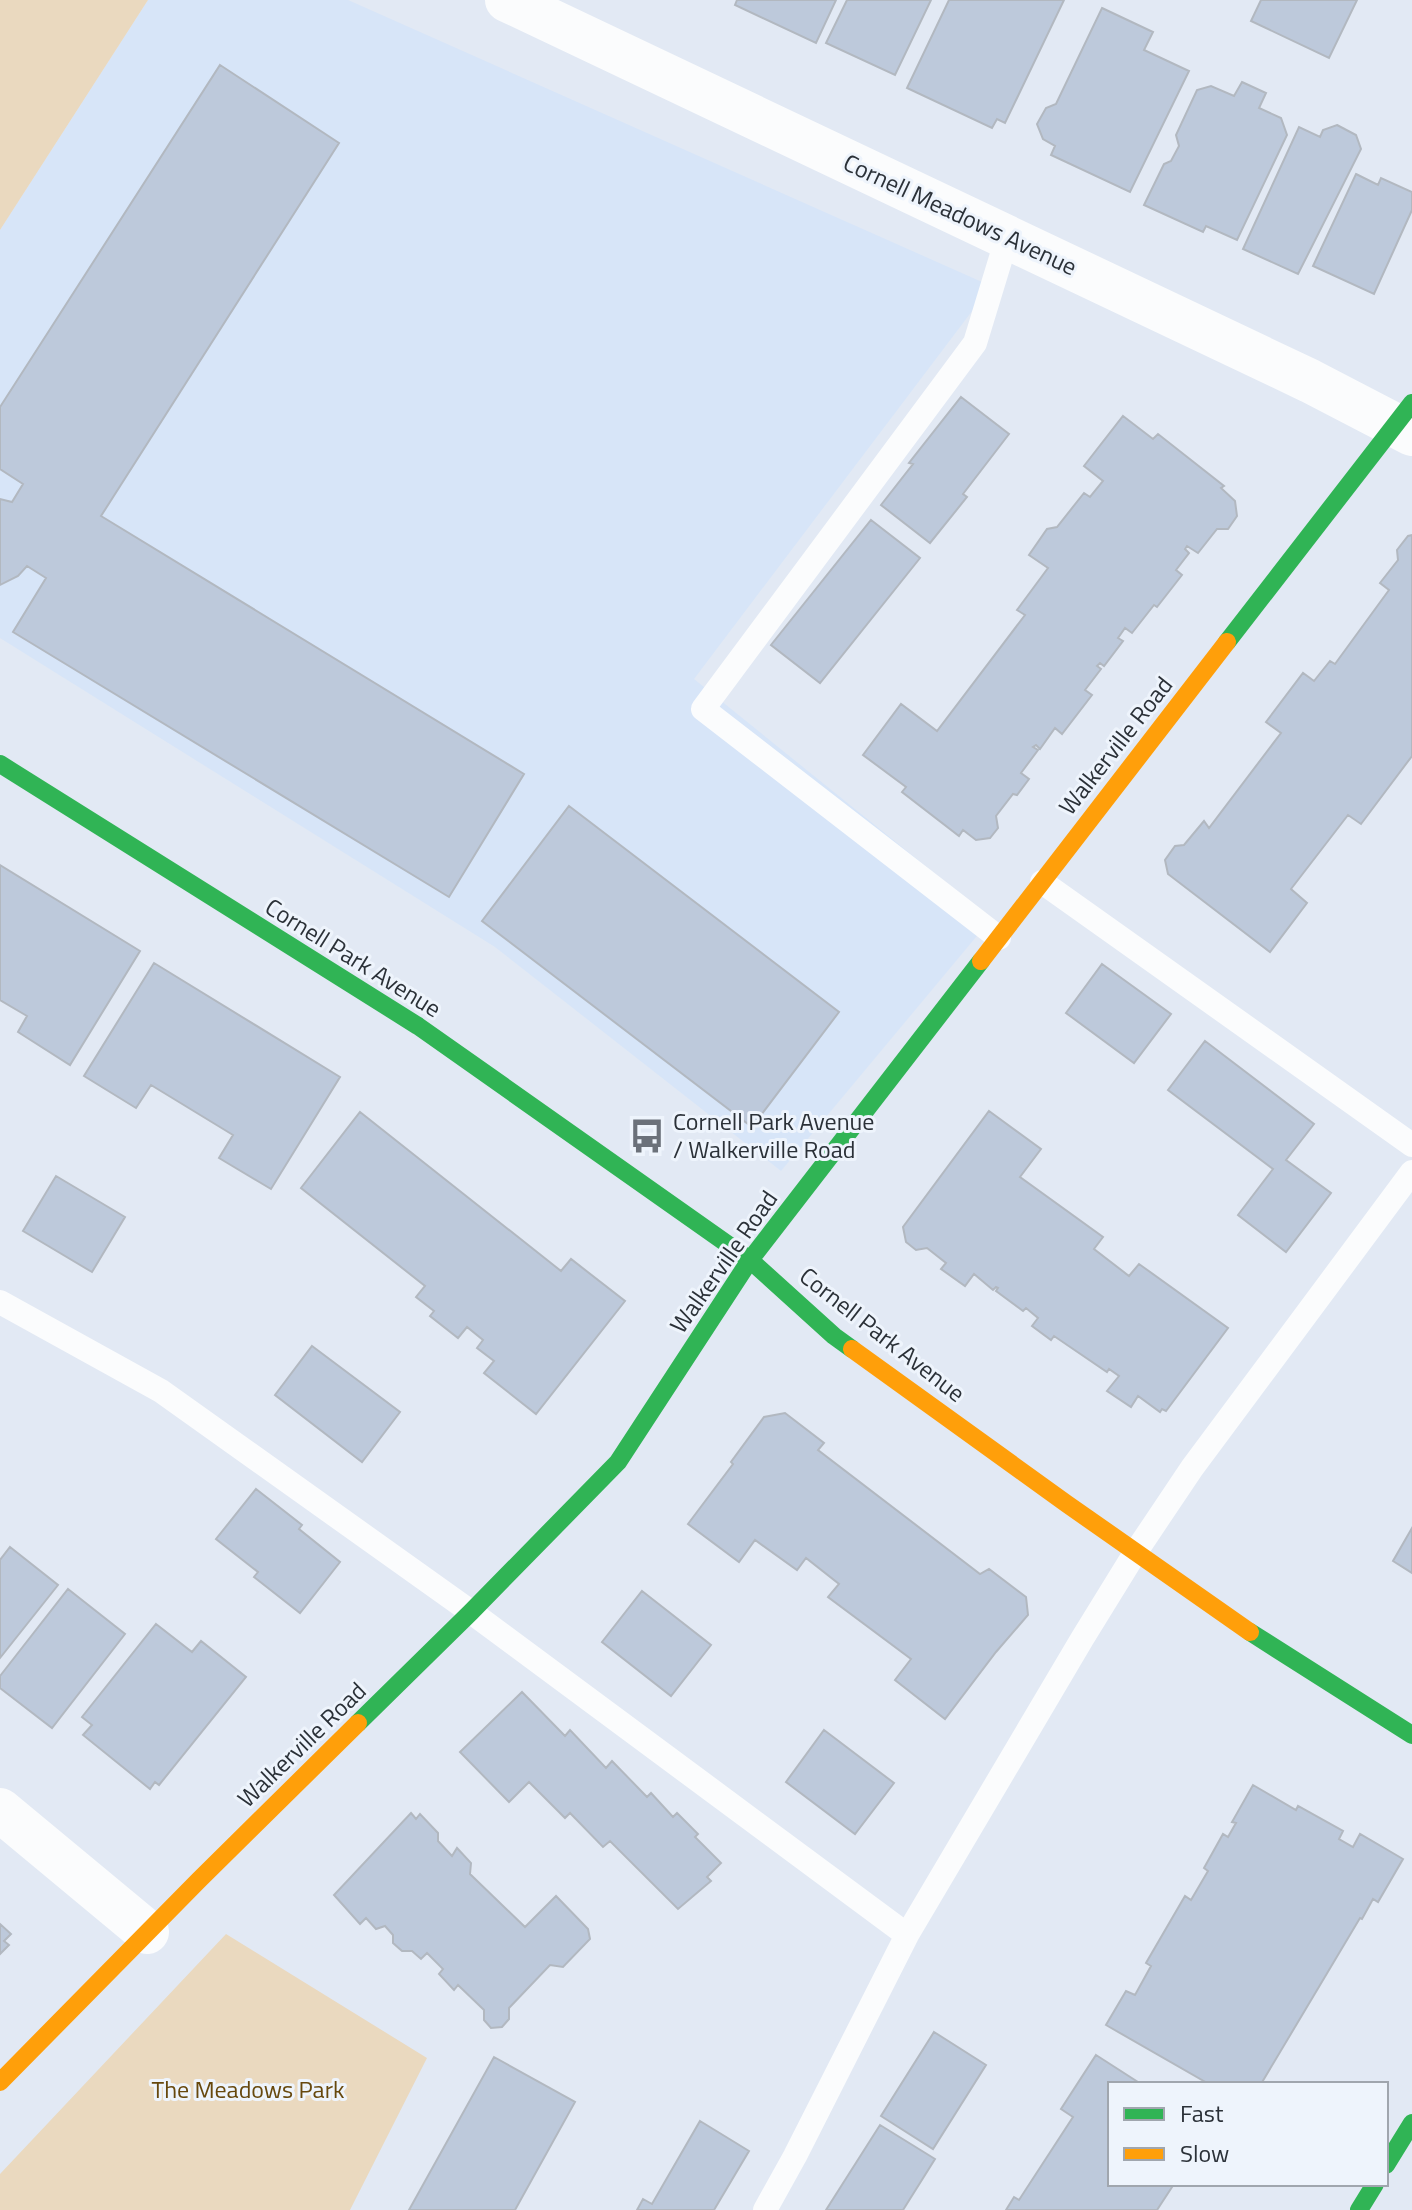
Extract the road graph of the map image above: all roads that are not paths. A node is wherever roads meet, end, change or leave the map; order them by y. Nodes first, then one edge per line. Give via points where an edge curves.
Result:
1 (507, 0) edge
2 (1007, 238) junction
3 (1407, 421) edge
4 (0, 764) edge
5 (1042, 882) junction
6 (999, 938) junction
7 (1412, 1145) edge
8 (1412, 1172) edge
9 (750, 1260) junction
10 (0, 1302) edge
11 (1135, 1553) junction
12 (471, 1612) junction
13 (1412, 1735) edge
14 (0, 1810) edge
15 (147, 1932) junction
16 (907, 1935) junction
17 (0, 2082) edge
18 (1412, 2123) edge
19 (1388, 2162) edge
20 (1374, 2186) edge
21 (765, 2210) edge
22 (1359, 2210) edge

1 - 2 street, Cornell Meadows Avenue
2 - 3 street, Cornell Meadows Avenue
2 - 6 lane via 975,343 703,709
3 - 5 street, Walkerville Road via 1273,582
4 - 9 street, Cornell Park Avenue via 418,1026
5 - 6 street, Walkerville Road
5 - 7 lane
6 - 9 street, Walkerville Road
8 - 11 lane
9 - 11 street, Cornell Park Avenue via 834,1336
9 - 12 street, Walkerville Road via 618,1462
10 - 12 lane via 161,1391
11 - 13 street, Cornell Park Avenue
11 - 16 lane
12 - 15 street, Walkerville Road
12 - 16 lane
14 - 15 street
15 - 17 street, Walkerville Road
16 - 21 lane
18 - 19 street
20 - 22 street

